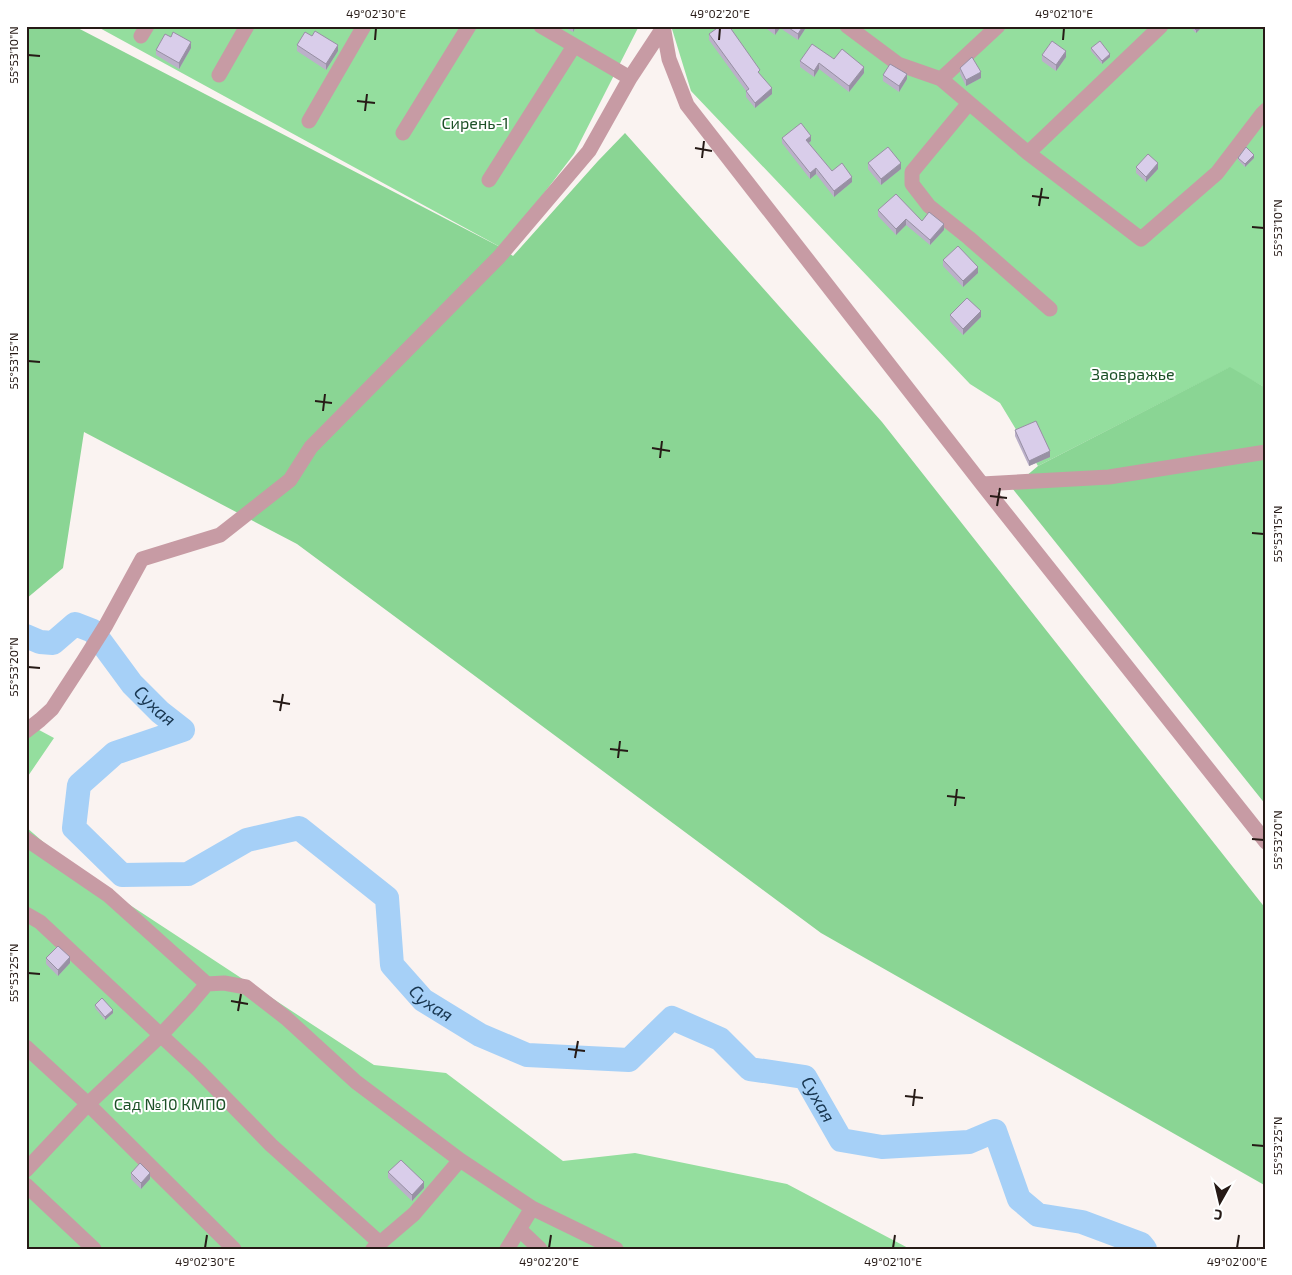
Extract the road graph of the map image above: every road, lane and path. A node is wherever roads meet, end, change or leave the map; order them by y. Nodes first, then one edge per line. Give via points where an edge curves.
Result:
1 (247, 26) edge
2 (364, 26) edge
3 (469, 26) edge
4 (541, 26) edge
5 (848, 26) edge
6 (998, 26) edge
7 (1161, 26) edge
8 (663, 27) edge
9 (574, 46) junction
10 (218, 75) dead end
11 (630, 78) junction
12 (941, 79) junction
13 (969, 103) junction
14 (1266, 110) edge
15 (308, 120) dead end
16 (403, 133) dead end
17 (1028, 153) junction
18 (489, 180) dead end
19 (1050, 309) dead end
20 (1266, 452) edge
21 (982, 484) junction
22 (26, 731) edge
23 (26, 839) edge
24 (1266, 842) edge
25 (26, 914) edge
26 (207, 984) junction
27 (160, 1036) junction
28 (26, 1047) edge
29 (88, 1104) junction
30 (460, 1160) junction
31 (26, 1170) edge
32 (26, 1185) edge
33 (532, 1208) junction
34 (519, 1229) junction
35 (376, 1246) edge
36 (94, 1249) edge
37 (234, 1249) edge
38 (507, 1249) edge
39 (540, 1249) edge
40 (616, 1249) edge

1 - 10 street
2 - 15 street
3 - 16 street
4 - 9 street
5 - 12 street via 898,64
6 - 12 street
7 - 17 street
8 - 11 street
8 - 21 street via 669,59 687,105
9 - 11 street
9 - 18 street
11 - 22 street via 590,151 498,257 311,447 290,480 220,535 142,559 106,625 52,709
12 - 13 street
13 - 17 street
13 - 19 street via 912,172 912,184 929,206
14 - 17 street via 1216,174 1141,239
20 - 21 street via 1109,477
21 - 24 street
23 - 26 street via 108,895
25 - 27 street via 40,922
26 - 27 street
26 - 30 street via 246,987 286,1018 356,1082
27 - 29 street
27 - 35 street
28 - 29 street
29 - 31 street
29 - 37 street
30 - 33 street
30 - 35 street via 414,1214
32 - 36 street
33 - 34 street
33 - 40 street
34 - 38 street
34 - 39 street

